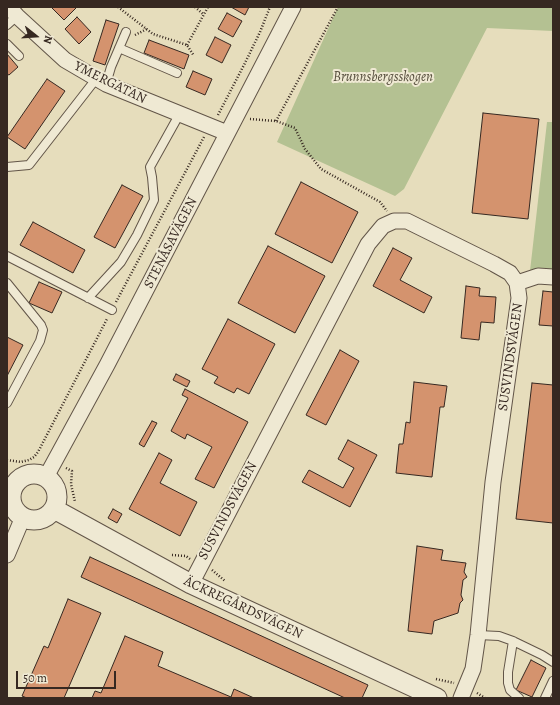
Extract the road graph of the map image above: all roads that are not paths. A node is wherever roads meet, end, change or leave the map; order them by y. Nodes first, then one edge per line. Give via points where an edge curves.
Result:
1 (293, 7) edge
2 (11, 16) edge
3 (126, 32) dead end
4 (7, 44) edge
5 (119, 48) junction
6 (19, 56) dead end
7 (178, 73) dead end
8 (101, 81) junction
9 (180, 115) junction
10 (227, 133) junction
11 (7, 167) edge
12 (7, 256) edge
13 (553, 277) edge
14 (7, 283) edge
15 (517, 283) junction
16 (88, 298) junction
17 (112, 310) road end
18 (7, 403) edge
19 (51, 470) junction
20 (11, 484) edge
21 (54, 508) junction
22 (24, 517) junction
23 (7, 555) edge
24 (191, 584) junction
25 (478, 635) junction
26 (513, 641) junction
27 (553, 662) edge
28 (553, 681) edge
29 (464, 693) edge
30 (437, 698) edge
31 (519, 698) edge
32 (545, 698) edge

1 - 10 street, STENÅSAVÄGEN
2 - 8 street, YMERGATAN via 64,60
3 - 5 lane
4 - 6 lane
5 - 7 lane
5 - 8 lane via 111,67
8 - 9 street, YMERGATAN
8 - 11 lane via 30,165
9 - 10 street, YMERGATAN
9 - 16 lane via 150,167 154,200 137,235 121,262
10 - 19 street, STENÅSAVÄGEN
12 - 16 lane
13 - 15 street via 538,276
14 - 18 lane via 41,325 42,330 40,341
15 - 24 street, SUSVINDSVÄGEN via 510,273 407,221 394,221 383,226 368,244
15 - 25 street, SUSVINDSVÄGEN via 519,298 493,482
16 - 17 lane
19 - 20 street via 28,474
19 - 21 street via 57,494
20 - 22 street via 12,504 16,512
21 - 22 street via 43,518 33,520
21 - 24 street, ÄCKREGÅRDSVÄGEN
22 - 23 street
24 - 30 street, ÄCKREGÅRDSVÄGEN
25 - 26 lane via 499,636
25 - 29 street, SUSVINDSVÄGEN via 474,669
26 - 27 lane
26 - 31 lane via 508,683 510,690
28 - 32 lane

